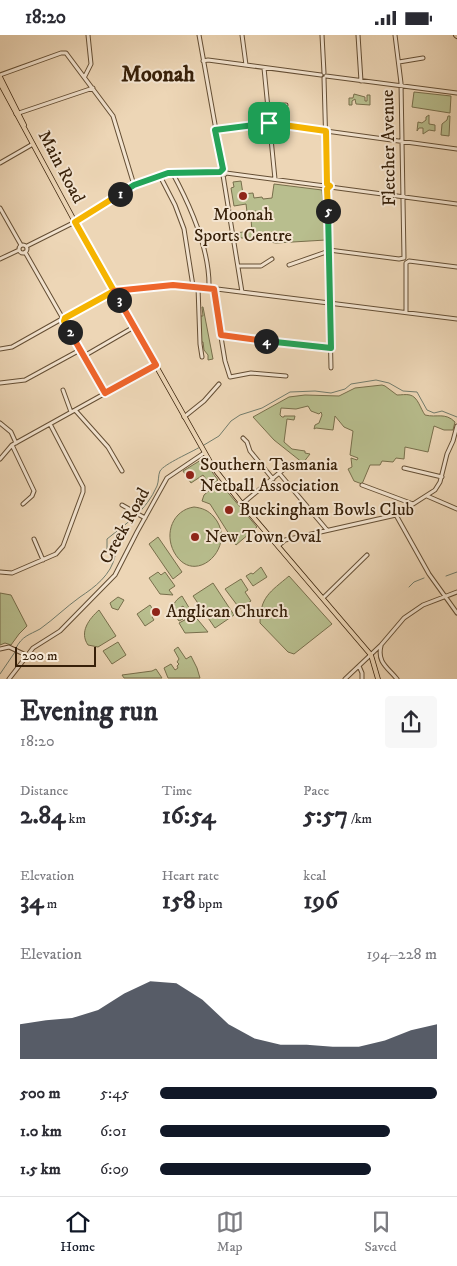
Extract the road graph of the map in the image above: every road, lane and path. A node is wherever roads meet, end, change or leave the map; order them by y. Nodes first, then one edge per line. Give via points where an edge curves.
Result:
1 (88, 35) edge
2 (199, 35) edge
3 (242, 35) edge
4 (322, 35) edge
5 (358, 35) edge
6 (395, 35) edge
7 (423, 58) dead end
8 (204, 61) junction
9 (399, 62) junction
10 (246, 65) junction
11 (264, 68) junction
12 (0, 76) edge
13 (324, 76) junction
14 (85, 77) junction
15 (361, 81) junction
16 (0, 83) edge
17 (401, 85) junction
18 (92, 88) junction
19 (457, 93) edge
20 (286, 105) dead end
21 (268, 106) junction
22 (17, 113) junction
23 (269, 123) junction
24 (215, 130) junction
25 (326, 131) junction
26 (402, 141) junction
27 (33, 144) junction
28 (457, 149) edge
29 (0, 163) edge
30 (172, 172) junction
31 (223, 172) junction
32 (160, 176) junction
33 (275, 179) junction
34 (134, 185) junction
35 (327, 187) junction
36 (404, 197) junction
37 (457, 204) edge
38 (0, 208) edge
39 (75, 222) junction
40 (21, 245) junction
41 (27, 246) junction
42 (19, 250) junction
43 (329, 251) junction
44 (25, 252) junction
45 (0, 259) edge
46 (272, 259) dead end
47 (289, 265) dead end
48 (238, 266) junction
49 (457, 267) edge
50 (193, 286) junction
51 (198, 287) junction
52 (211, 288) junction
53 (114, 291) junction
54 (242, 292) junction
55 (330, 302) junction
56 (406, 312) junction
57 (63, 319) junction
58 (457, 319) edge
59 (134, 327) junction
60 (221, 335) junction
61 (331, 348) junction
62 (0, 349) edge
63 (80, 350) junction
64 (84, 356) junction
65 (202, 357) dead end
66 (156, 365) junction
67 (331, 368) dead end
68 (286, 376) dead end
69 (0, 383) edge
70 (219, 384) dead end
71 (63, 390) dead end
72 (105, 393) junction
73 (73, 411) junction
74 (184, 417) junction
75 (0, 423) edge
76 (50, 424) junction
77 (457, 427) edge
78 (242, 438) dead end
79 (14, 444) junction
80 (203, 451) junction
81 (0, 459) edge
82 (290, 464) dead end
83 (404, 468) dead end
84 (122, 471) dead end
85 (279, 473) junction
86 (442, 477) junction
87 (273, 479) junction
88 (362, 485) dead end
89 (427, 495) junction
90 (23, 504) dead end
91 (242, 504) junction
92 (122, 505) dead end
93 (413, 505) junction
94 (457, 509) edge
95 (398, 514) junction
96 (145, 518) junction
97 (327, 530) junction
98 (34, 539) dead end
99 (278, 546) junction
100 (367, 555) dead end
101 (43, 560) junction
102 (0, 572) edge
103 (457, 591) edge
104 (444, 595) junction
105 (323, 598) junction
106 (457, 613) edge
107 (381, 645) junction
108 (0, 649) edge
109 (26, 655) junction
110 (371, 655) junction
111 (359, 666) junction
112 (9, 679) edge
113 (345, 679) edge
114 (362, 679) edge
115 (378, 679) edge
116 (397, 679) edge

1 - 14 street via 91,64
2 - 8 street
3 - 10 street
4 - 13 street
5 - 15 street
6 - 9 street, Fletcher Avenue
7 - 9 street
8 - 10 street
8 - 24 street
9 - 17 street, Fletcher Avenue
10 - 11 street
11 - 13 street
11 - 21 street
12 - 14 street via 65,52
12 - 22 main road, Main Road
13 - 15 street
13 - 25 street
14 - 18 street
15 - 17 street
16 - 22 main road, Main Road
17 - 19 street
17 - 26 street, Fletcher Avenue
18 - 22 street
18 - 34 street via 113,116
20 - 21 street
21 - 23 street
22 - 27 main road, Main Road
23 - 24 street
23 - 25 street
23 - 33 street
24 - 31 street
25 - 26 street
25 - 35 street
26 - 28 street
26 - 36 street, Fletcher Avenue
27 - 29 street
27 - 39 main road, Main Road
30 - 31 street
30 - 32 street
30 - 52 street via 197,227
31 - 33 street
31 - 48 street
32 - 34 street
32 - 50 street via 184,229
33 - 35 street
34 - 39 street
35 - 36 street
35 - 43 street
36 - 37 street
36 - 43 street, Fletcher Avenue via 405,255 402,259
38 - 40 street
39 - 41 street
39 - 53 main road, Main Road
40 - 41 street
40 - 42 street
41 - 44 street
42 - 44 street
42 - 45 street
43 - 47 street
43 - 55 street
44 - 57 street
46 - 48 street via 261,266
48 - 54 street
49 - 56 street via 406,263
50 - 51 street
50 - 53 street
51 - 52 street
51 - 65 street
52 - 54 street
52 - 60 street
53 - 57 street
53 - 59 main road, Main Road
54 - 55 street
55 - 56 street
55 - 61 street
56 - 58 street
57 - 62 street via 9,348
57 - 63 street
59 - 64 street
59 - 66 main road, Main Road
60 - 61 street
60 - 68 street via 230,377 251,373
61 - 67 street
63 - 64 street
63 - 69 street via 25,380
64 - 72 street
66 - 72 street
66 - 74 main road, Main Road
70 - 74 street
71 - 73 street
72 - 73 street
73 - 76 street
73 - 84 street via 108,447
74 - 80 main road, Main Road
75 - 79 street via 11,432
76 - 79 street
76 - 101 street via 84,491 62,548
77 - 86 street
78 - 87 street
79 - 81 street
79 - 90 street via 33,489 33,495
80 - 91 main road, Main Road
80 - 96 street, Creek Road via 169,476
82 - 85 street
83 - 86 street
85 - 87 street
85 - 97 street
86 - 89 street via 437,489
87 - 91 street
88 - 93 street
89 - 93 street
89 - 94 street
91 - 99 main road, Main Road
92 - 96 street
93 - 95 street
95 - 97 street
95 - 104 street via 419,557
96 - 109 street, Creek Road via 115,575 64,627
97 - 99 street via 285,540
98 - 101 street
99 - 105 main road, Main Road
100 - 105 street
101 - 102 street via 12,573
103 - 104 street
104 - 106 street
104 - 107 street via 404,618
105 - 110 main road, Main Road
107 - 110 street
107 - 116 street via 380,659
108 - 109 street via 11,648
109 - 112 street, Creek Road
110 - 111 street
110 - 115 main road
111 - 113 street
111 - 114 street

